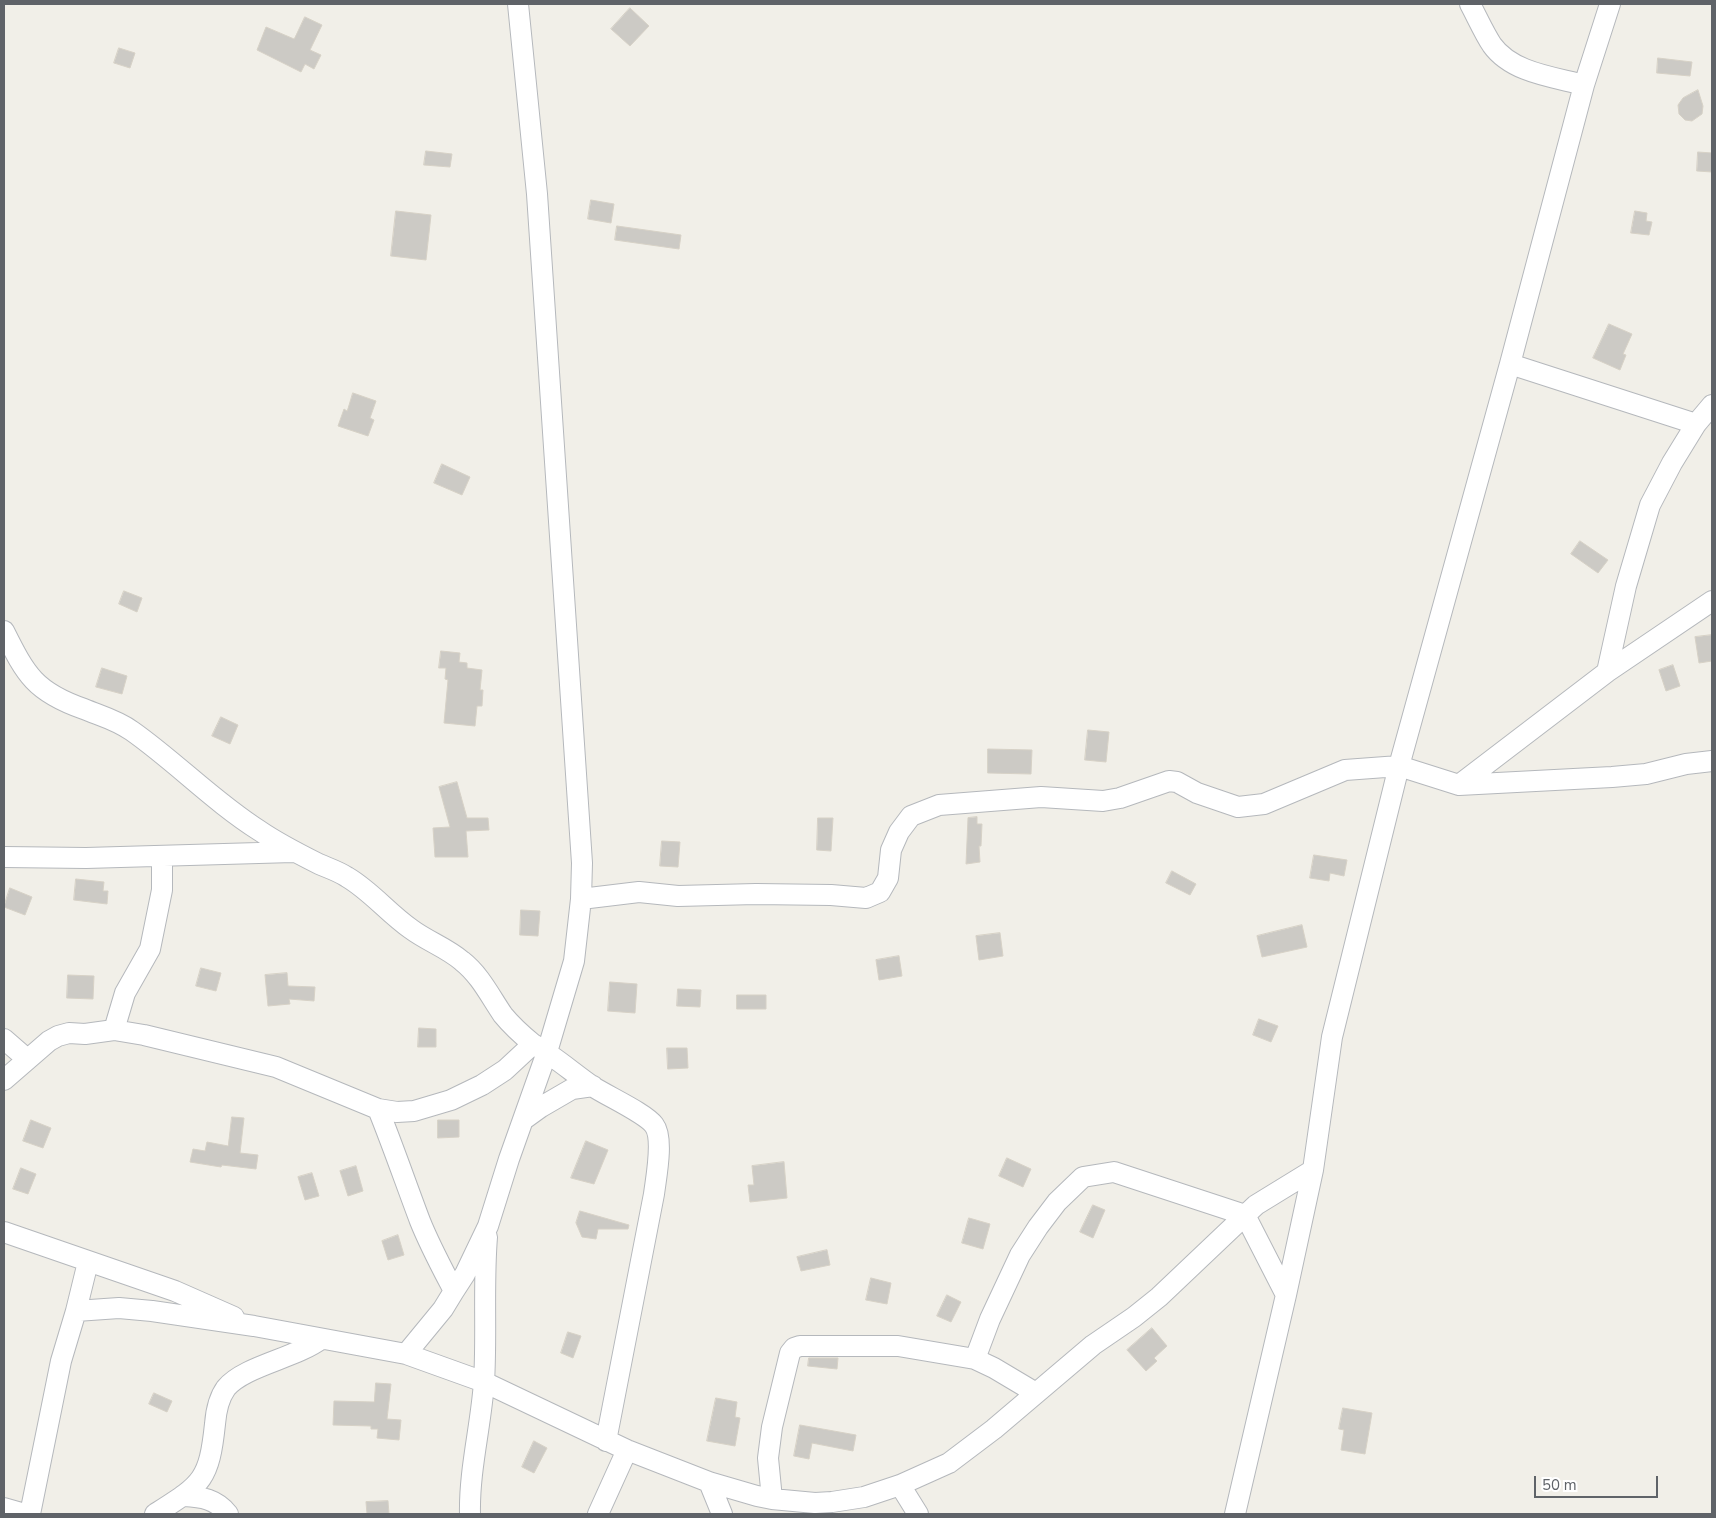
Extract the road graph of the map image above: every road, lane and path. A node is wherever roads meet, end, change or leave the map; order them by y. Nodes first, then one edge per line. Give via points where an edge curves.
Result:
1 (518, 4) edge
2 (1470, 4) edge
3 (1610, 4) edge
4 (1584, 85) junction
5 (1510, 364) junction
6 (1712, 405) edge
7 (1696, 424) junction
8 (1712, 600) edge
9 (4, 631) edge
10 (1607, 672) junction
11 (1712, 762) edge
12 (1399, 766) junction
13 (1460, 786) junction
14 (295, 852) junction
15 (162, 856) junction
16 (4, 858) edge
17 (581, 900) junction
18 (114, 1030) junction
19 (4, 1039) edge
20 (540, 1048) junction
21 (27, 1060) junction
22 (4, 1080) edge
23 (593, 1086) junction
24 (378, 1109) junction
25 (523, 1120) junction
26 (1313, 1170) junction
27 (1245, 1215) junction
28 (488, 1226) junction
29 (4, 1232) edge
30 (88, 1262) junction
31 (454, 1291) junction
32 (1286, 1295) junction
33 (76, 1310) junction
34 (254, 1326) junction
35 (321, 1339) junction
36 (406, 1354) junction
37 (975, 1359) junction
38 (484, 1382) junction
39 (1036, 1393) junction
40 (606, 1440) junction
41 (627, 1450) junction
42 (709, 1482) junction
43 (900, 1485) junction
44 (184, 1496) junction
45 (772, 1499) junction
46 (832, 1502) junction
47 (4, 1508) edge
48 (25, 1514) edge
49 (30, 1514) edge
50 (155, 1514) edge
51 (228, 1514) edge
52 (470, 1514) edge
53 (598, 1514) edge
54 (722, 1514) edge
55 (815, 1514) edge
56 (918, 1514) edge
57 (1235, 1514) edge

1 - 17 street via 537,194 582,864
2 - 4 street via 1493,46 1506,59 1524,68
3 - 4 street
4 - 5 street
5 - 7 street
5 - 12 street
6 - 7 street
7 - 10 street via 1650,505 1626,586
8 - 10 street
9 - 14 street via 20,663 39,686 132,731 222,804
10 - 13 street
11 - 13 street via 1686,764 1646,774
12 - 13 street
12 - 17 street via 1345,770 1264,804 1238,807 1176,782 1103,801 1041,797 938,805 911,816 890,850 888,878 880,892 866,898 756,894 678,896 638,892
12 - 26 street via 1332,1037
14 - 15 street
14 - 20 street via 346,876 400,922 462,960 510,1023
15 - 16 street
15 - 18 street via 162,890 150,949 125,993
17 - 20 street via 574,961
18 - 21 street via 58,1036
18 - 24 street via 276,1067
19 - 21 street
20 - 23 street
20 - 24 street via 482,1085 451,1100 414,1111
20 - 25 street
21 - 22 street
23 - 25 street via 572,1089
23 - 40 street via 645,1117 655,1126 658,1139 654,1194
24 - 31 street via 420,1222
25 - 28 street
26 - 27 street
26 - 32 street
27 - 32 street
27 - 37 street via 1114,1172 1083,1177 1057,1202 1020,1255
27 - 39 street via 1160,1297 1093,1345
28 - 31 street
28 - 38 street via 484,1276
29 - 30 street
30 - 33 street
30 - 34 street via 175,1291
31 - 36 street
32 - 57 street
33 - 34 street via 119,1308
33 - 49 street via 61,1361
34 - 35 street
35 - 36 street
35 - 44 street via 239,1377 226,1388 219,1401 206,1472
36 - 38 street
37 - 39 street
37 - 45 street via 898,1346 794,1348 772,1426 768,1458
38 - 40 street
38 - 52 street
39 - 43 street via 949,1463
40 - 41 street
41 - 42 street
41 - 53 street
42 - 45 street
42 - 54 street
43 - 46 street via 864,1497
43 - 56 street
44 - 50 street
44 - 51 street via 204,1497
45 - 46 street
46 - 55 street
47 - 48 street

